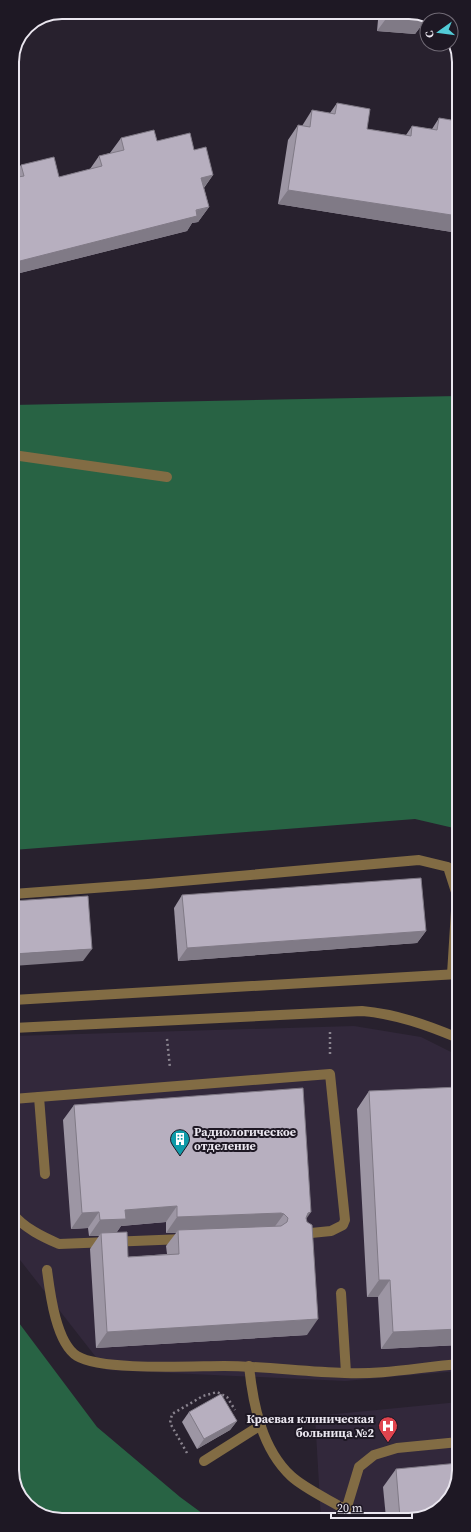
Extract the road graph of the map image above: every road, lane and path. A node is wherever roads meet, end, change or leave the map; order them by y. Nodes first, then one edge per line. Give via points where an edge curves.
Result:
1 (19, 457) edge
2 (167, 477) dead end
3 (452, 879) edge
4 (19, 894) edge
5 (452, 974) edge
6 (19, 1000) edge
7 (329, 1011) junction
8 (166, 1021) junction
9 (19, 1028) edge
10 (452, 1035) edge
11 (330, 1074) junction
12 (172, 1086) junction
13 (39, 1097) junction
14 (19, 1099) edge
15 (46, 1174) dead end
16 (19, 1220) edge
17 (301, 1234) edge
18 (192, 1239) edge
19 (47, 1270) dead end
20 (341, 1293) dead end
21 (452, 1365) edge
22 (248, 1366) junction
23 (346, 1373) junction
24 (261, 1425) junction
25 (249, 1432) junction
26 (452, 1443) edge
27 (204, 1461) joint
28 (343, 1513) edge
29 (347, 1513) edge

1 - 2 lane
3 - 4 lane via 448,867 419,860
5 - 6 lane
7 - 8 lane
7 - 10 lane via 362,1011 402,1017
7 - 11 path
8 - 9 lane
8 - 12 path
11 - 12 lane
11 - 17 lane via 345,1220 337,1229
12 - 13 lane
13 - 14 lane
13 - 15 lane
16 - 18 lane via 59,1244
19 - 22 lane via 51,1299 62,1338 77,1356 106,1364
20 - 23 lane
21 - 23 lane
22 - 23 lane
22 - 24 lane via 253,1400
24 - 25 lane
24 - 28 lane via 276,1460 292,1478
25 - 27 lane
25 - 27 path via 222,1393 203,1396 172,1414 170,1423 193,1464
26 - 29 lane via 397,1448 374,1455 359,1467

